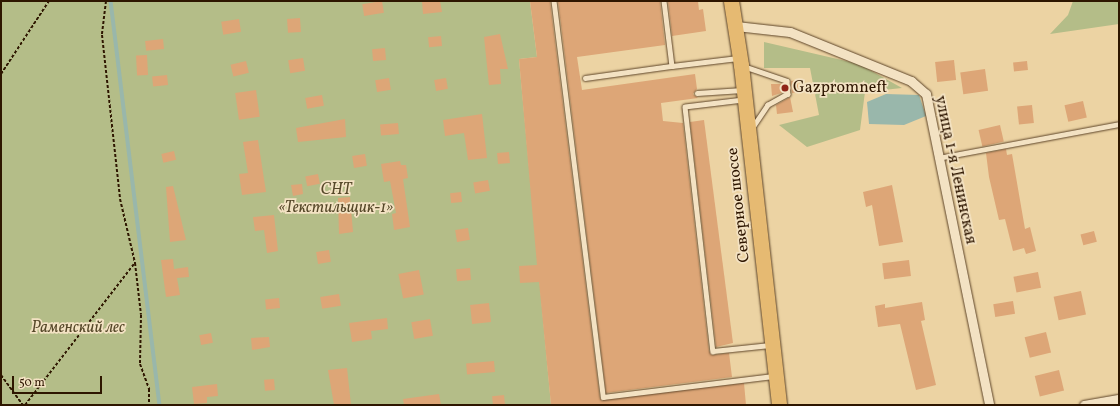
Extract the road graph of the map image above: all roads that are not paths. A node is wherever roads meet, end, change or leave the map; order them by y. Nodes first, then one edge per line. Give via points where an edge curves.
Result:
1 (554, 1) edge
2 (664, 1) edge
3 (731, 1) edge
4 (736, 26) junction
5 (741, 61) junction
6 (672, 66) junction
7 (585, 78) dead end
8 (697, 93) dead end
9 (744, 95) junction
10 (1119, 124) edge
11 (749, 134) junction
12 (937, 158) junction
13 (772, 345) junction
14 (776, 376) junction
15 (1119, 399) edge
16 (779, 405) edge
17 (989, 405) edge
18 (1084, 405) edge

1 - 14 lane via 603,397
2 - 6 lane
3 - 4 main road, Северное шоссе
4 - 5 main road, Северное шоссе
4 - 12 street, улица 1-я Ленинская via 790,32 911,81 926,94
5 - 6 lane
5 - 9 main road, Северное шоссе
5 - 11 lane via 787,82 788,94 768,106
6 - 7 lane
8 - 9 lane
9 - 11 main road, Северное шоссе
9 - 13 lane via 685,107 713,352
10 - 12 lane
11 - 13 main road, Северное шоссе
12 - 17 street, улица 1-я Ленинская
13 - 14 main road, Северное шоссе
14 - 16 main road, Северное шоссе
15 - 18 street

